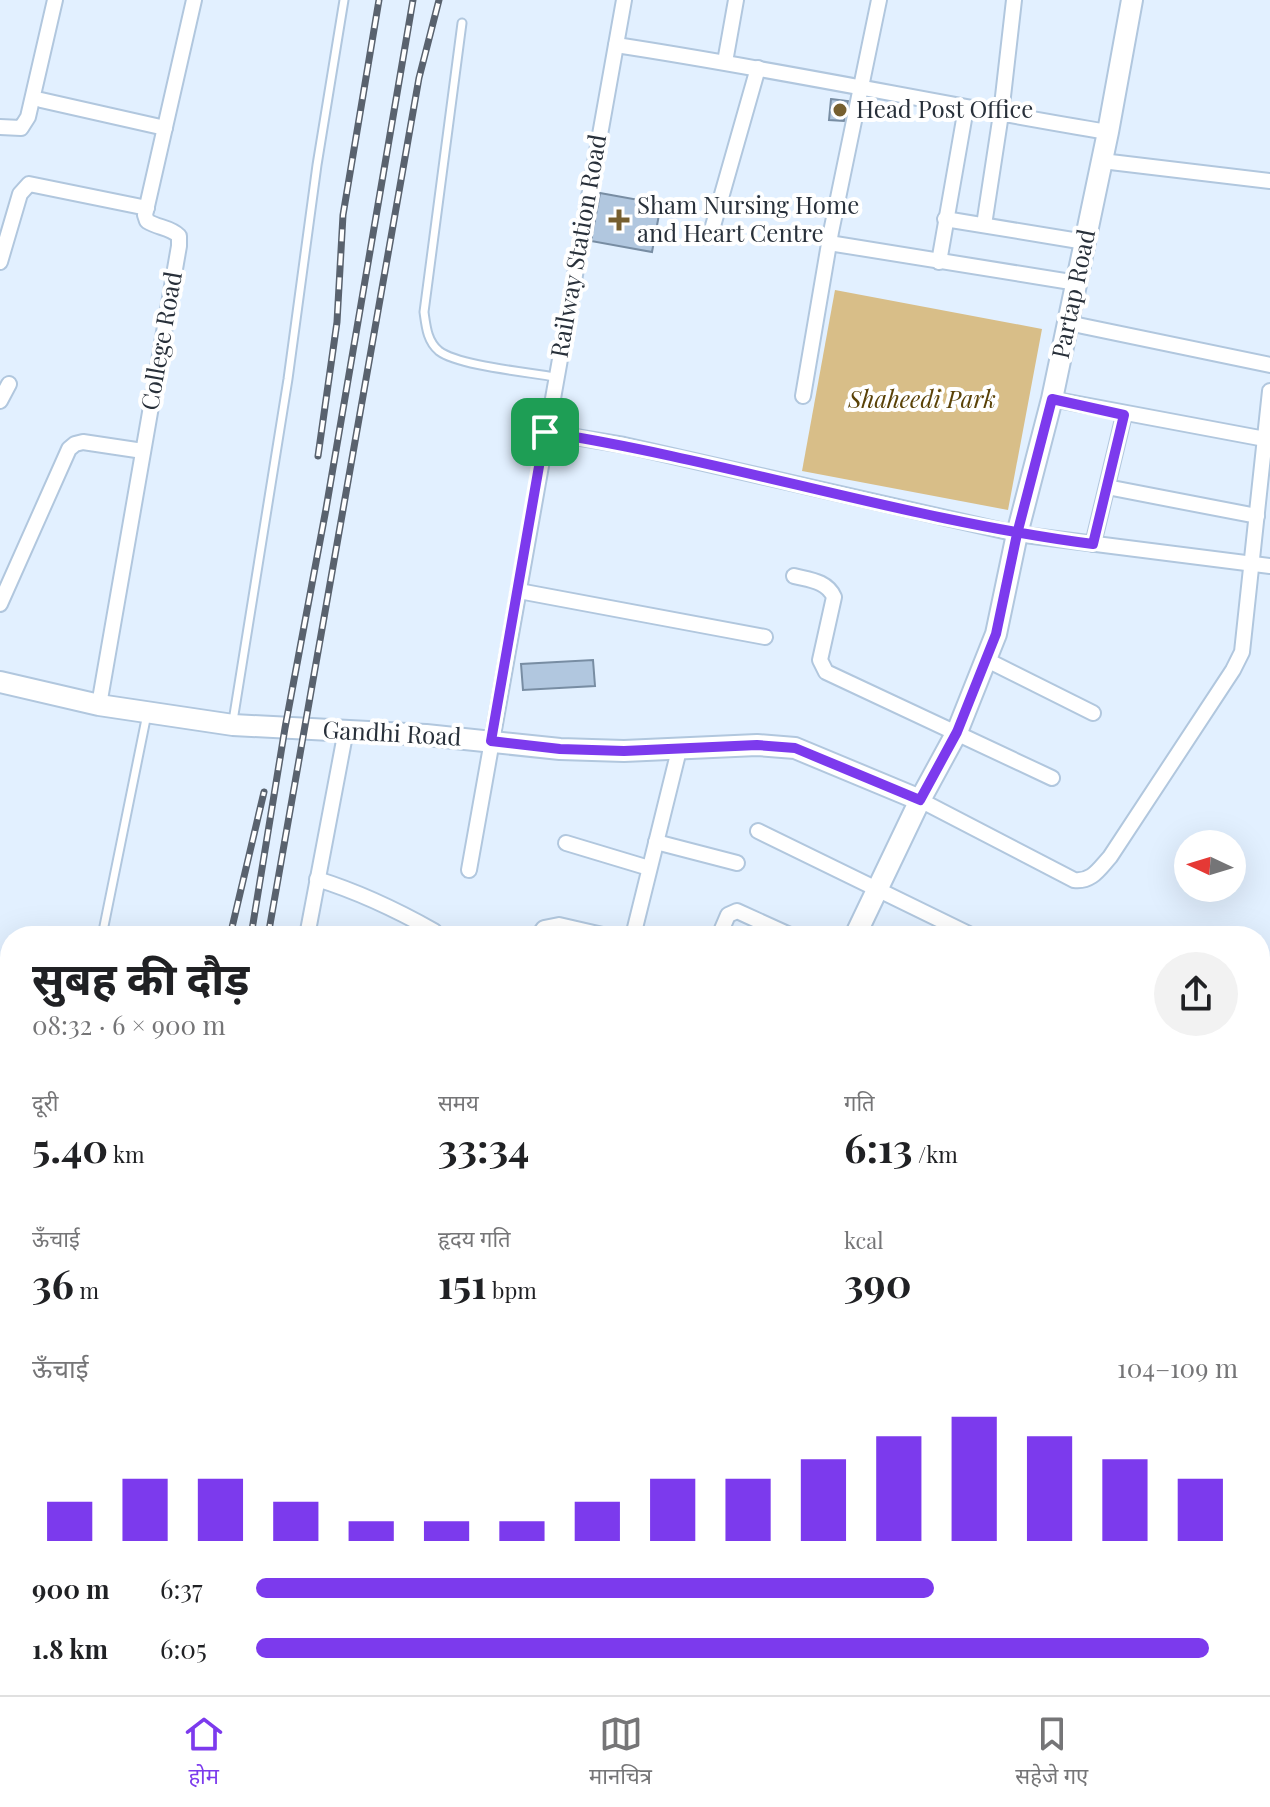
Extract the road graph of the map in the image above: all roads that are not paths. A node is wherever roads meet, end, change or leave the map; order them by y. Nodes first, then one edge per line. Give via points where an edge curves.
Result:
1 (55, 0) edge
2 (194, 0) edge
3 (344, 0) edge
4 (624, 0) edge
5 (736, 0) edge
6 (879, 0) edge
7 (1014, 0) edge
8 (1132, 0) edge
9 (462, 23) dead end
10 (616, 45) junction
11 (725, 62) junction
12 (758, 68) junction
13 (860, 88) junction
14 (41, 100) dead end
15 (966, 108) junction
16 (1001, 114) junction
17 (0, 127) edge
18 (165, 128) junction
19 (1108, 132) junction
20 (1102, 161) junction
21 (1270, 181) edge
22 (147, 208) junction
23 (945, 219) junction
24 (984, 225) junction
25 (713, 226) dead end
26 (1085, 242) junction
27 (829, 243) junction
28 (0, 262) edge
29 (939, 262) junction
30 (1077, 283) junction
31 (1068, 323) junction
32 (1270, 365) edge
33 (555, 377) junction
34 (9, 384) dead end
35 (1270, 391) edge
36 (803, 396) dead end
37 (1052, 399) junction
38 (0, 401) edge
39 (1124, 415) junction
40 (545, 432) junction
41 (1265, 439) junction
42 (143, 451) junction
43 (1266, 464) edge
44 (1107, 487) junction
45 (1257, 516) junction
46 (1017, 534) junction
47 (1093, 544) junction
48 (1252, 564) junction
49 (1270, 566) edge
50 (794, 576) dead end
51 (519, 591) junction
52 (0, 604) edge
53 (765, 637) dead end
54 (987, 660) junction
55 (0, 682) edge
56 (99, 705) junction
57 (148, 712) junction
58 (1093, 713) dead end
59 (233, 725) junction
60 (346, 730) junction
61 (957, 732) junction
62 (491, 741) junction
63 (679, 750) junction
64 (1052, 778) dead end
65 (920, 800) junction
66 (758, 831) dead end
67 (656, 842) junction
68 (566, 843) dead end
69 (737, 863) dead end
70 (649, 868) junction
71 (469, 870) dead end
72 (317, 879) junction
73 (877, 890) junction
74 (104, 926) edge
75 (309, 926) edge
76 (425, 926) edge
77 (635, 926) edge
78 (723, 926) edge
79 (770, 926) edge
80 (860, 926) edge
81 (952, 926) edge

1 - 17 street via 28,117 21,128
2 - 18 street
3 - 59 lane
4 - 10 street, Railway Station Road
5 - 11 street
6 - 13 street
7 - 16 street
8 - 19 street, Partap Road
9 - 33 lane via 424,312 427,334 438,350 455,359
10 - 11 street
10 - 33 street, Railway Station Road
11 - 12 street
12 - 13 street
12 - 25 street
13 - 15 street
13 - 27 street
14 - 18 street
15 - 16 street
15 - 23 street
16 - 19 street
16 - 24 street
18 - 22 street
19 - 20 street, Partap Road
20 - 21 street
20 - 26 street, Partap Road
22 - 28 street via 29,184 20,194
22 - 42 street, College Road via 147,221 173,230 179,246
23 - 24 street
23 - 29 street
24 - 26 street
26 - 30 street, Partap Road
27 - 29 street
27 - 36 street
29 - 30 street
30 - 31 street, Partap Road
31 - 32 street
31 - 37 street, Partap Road
33 - 40 street, Railway Station Road
34 - 38 street
35 - 41 street
37 - 39 street
37 - 46 street, Partap Road
39 - 41 street
39 - 44 street
40 - 46 street
40 - 51 street, Railway Station Road
41 - 43 street
42 - 52 street via 83,442 69,449
42 - 56 street, College Road
43 - 45 street
44 - 45 street
44 - 47 street
45 - 48 street
46 - 47 street
46 - 54 street, Partap Road
47 - 48 street
48 - 49 street
48 - 65 street via 1242,652 1233,670 1110,857 1090,878 1066,877
50 - 61 street via 822,583 834,597 820,660 826,672
51 - 53 street
51 - 62 street, Railway Station Road
54 - 58 street
54 - 61 street, Partap Road
55 - 56 street, Gandhi Road
56 - 57 street, Gandhi Road
57 - 59 street, Gandhi Road
57 - 74 lane
59 - 60 street, Gandhi Road
60 - 62 street, Gandhi Road
60 - 72 street
61 - 64 street
61 - 65 street, Partap Road
62 - 63 street, Gandhi Road via 560,749
62 - 71 street, Railway Station Road
63 - 65 street, Gandhi Road via 795,748
63 - 67 street
65 - 73 street, Partap Road
66 - 73 street
67 - 69 street
67 - 70 street
68 - 70 street
70 - 77 street
72 - 75 street
72 - 76 street via 358,891
73 - 80 street, Partap Road
73 - 81 street
78 - 79 street via 737,911

